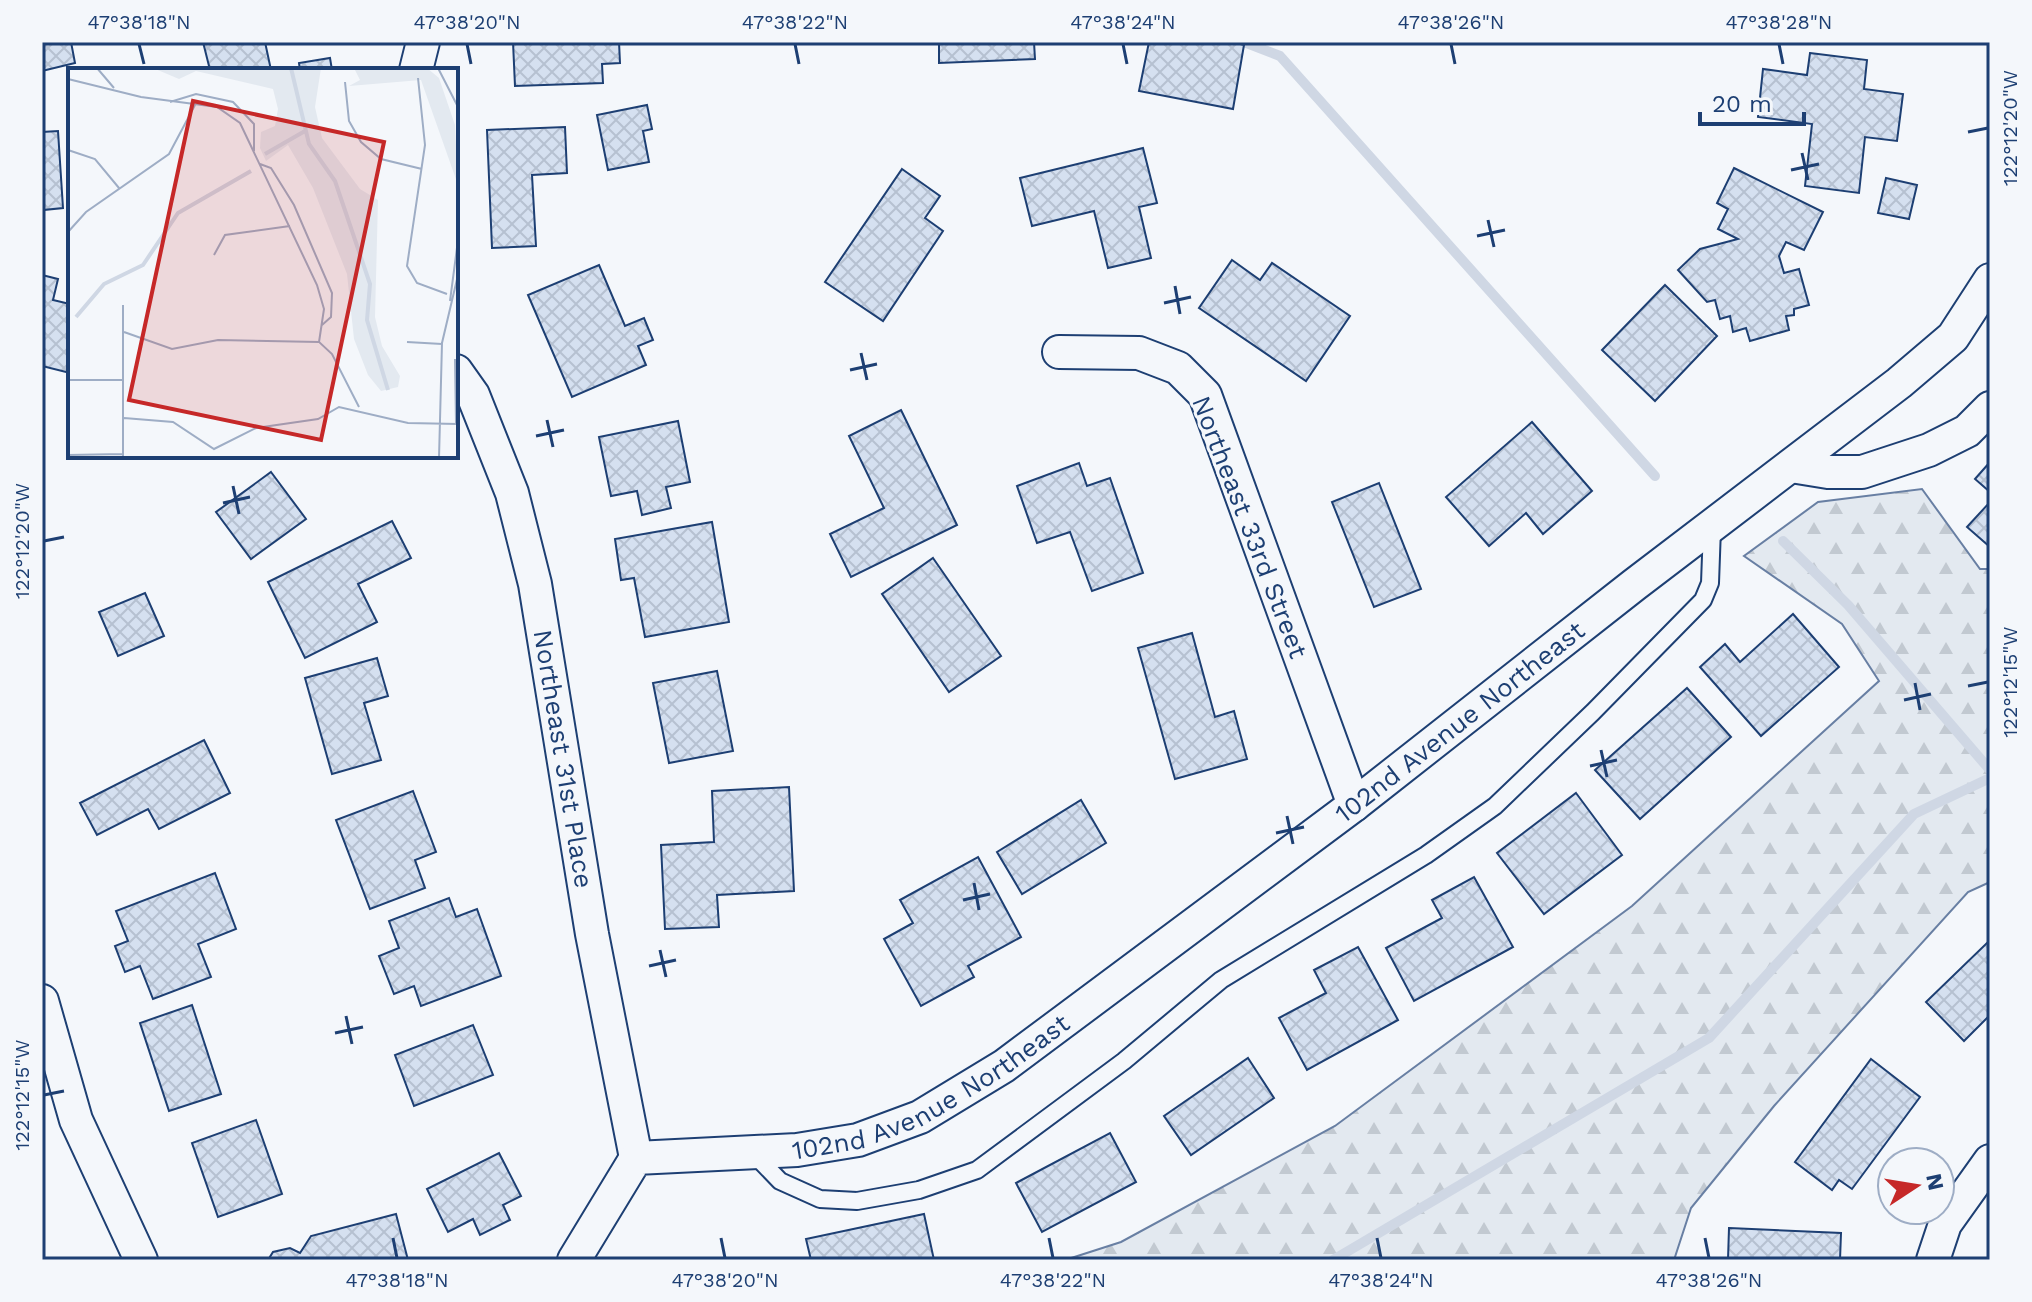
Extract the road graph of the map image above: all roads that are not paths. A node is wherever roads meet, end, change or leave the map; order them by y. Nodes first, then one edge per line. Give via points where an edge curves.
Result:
1 (423, 42) edge
2 (416, 68) edge
3 (1990, 280) edge
4 (1059, 352) dead end
5 (458, 374) edge
6 (1990, 408) edge
7 (1791, 466) junction
8 (1712, 526) junction
9 (1354, 805) junction
10 (42, 1001) edge
11 (753, 1152) junction
12 (636, 1158) junction
13 (1990, 1161) edge
14 (141, 1260) edge
15 (574, 1260) edge
16 (1933, 1260) edge

1 - 2 street
3 - 7 street, 102nd Avenue Northeast via 1953,337
4 - 9 street, Northeast 33rd Street via 1139,353 1178,368 1205,395
5 - 12 street, Northeast 31st Place via 473,395 512,493 535,584 592,934
6 - 7 street via 1967,431 1862,472
7 - 8 street, 102nd Avenue Northeast
8 - 9 street, 102nd Avenue Northeast
8 - 11 lane via 1710,583 1703,600 1495,806 1426,855 1221,980 1124,1061 977,1170 919,1190 857,1201 820,1199 780,1181
9 - 11 street, 102nd Avenue Northeast via 1004,1066 920,1117 858,1140
10 - 14 street via 76,1120
11 - 12 street, 102nd Avenue Northeast
12 - 15 street
13 - 16 street via 1945,1224

